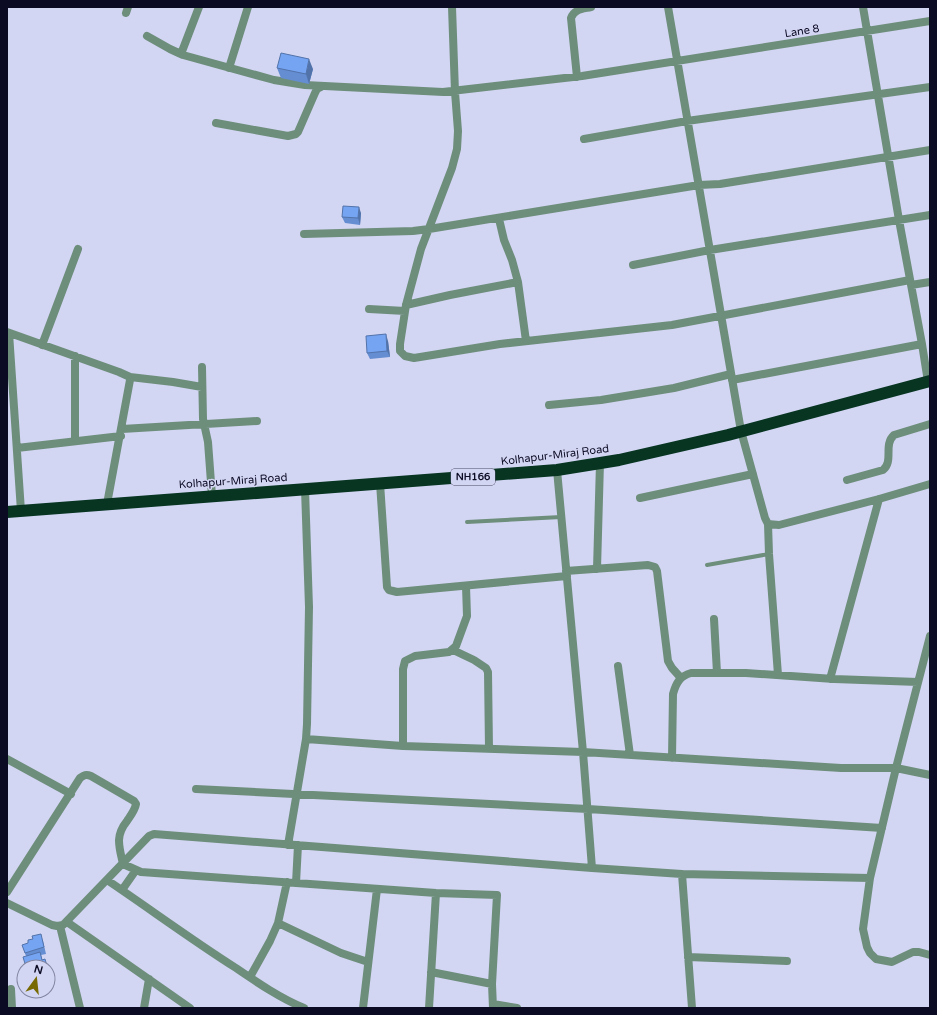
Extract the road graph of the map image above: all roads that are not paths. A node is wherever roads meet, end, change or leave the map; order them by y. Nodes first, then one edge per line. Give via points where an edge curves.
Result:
1 (199, 7) edge
2 (248, 7) edge
3 (452, 7) edge
4 (591, 7) edge
5 (668, 7) edge
6 (863, 7) edge
7 (930, 21) edge
8 (868, 32) junction
9 (148, 36) dead end
10 (181, 54) junction
11 (677, 61) junction
12 (229, 68) junction
13 (577, 77) junction
14 (321, 87) junction
15 (930, 87) edge
16 (454, 92) junction
17 (878, 94) junction
18 (688, 121) junction
19 (216, 123) dead end
20 (584, 140) dead end
21 (930, 150) edge
22 (889, 156) junction
23 (699, 185) junction
24 (930, 215) edge
25 (499, 218) junction
26 (899, 220) junction
27 (429, 229) junction
28 (304, 234) dead end
29 (78, 249) dead end
30 (710, 250) junction
31 (632, 265) dead end
32 (518, 282) junction
33 (911, 282) junction
34 (930, 282) edge
35 (406, 308) junction
36 (368, 309) dead end
37 (721, 316) junction
38 (8, 332) edge
39 (526, 341) junction
40 (922, 344) junction
41 (42, 345) junction
42 (75, 356) junction
43 (202, 367) dead end
44 (130, 377) junction
45 (732, 377) junction
46 (929, 381) edge
47 (10, 386) edge
48 (202, 387) junction
49 (549, 404) dead end
50 (257, 421) dead end
51 (204, 424) junction
52 (930, 424) edge
53 (741, 431) junction
54 (121, 432) junction
55 (75, 441) junction
56 (7, 445) edge
57 (17, 446) junction
58 (600, 463) junction
59 (557, 470) junction
60 (753, 474) junction
61 (847, 480) dead end
62 (380, 483) junction
63 (930, 484) edge
64 (305, 489) junction
65 (212, 496) junction
66 (640, 498) dead end
67 (879, 499) junction
68 (107, 504) junction
69 (21, 511) junction
70 (7, 512) edge
71 (561, 517) junction
72 (468, 522) dead end
73 (768, 524) junction
74 (769, 554) junction
75 (707, 565) dead end
76 (597, 569) junction
77 (567, 574) junction
78 (466, 586) junction
79 (714, 619) dead end
80 (930, 636) edge
81 (453, 650) junction
82 (618, 666) dead end
83 (717, 673) junction
84 (778, 675) junction
85 (681, 678) junction
86 (830, 679) junction
87 (918, 682) junction
88 (306, 739) junction
89 (403, 746) junction
90 (489, 749) junction
91 (583, 752) junction
92 (630, 755) junction
93 (672, 758) junction
94 (7, 759) edge
95 (896, 768) junction
96 (930, 775) edge
97 (196, 789) dead end
98 (70, 794) junction
99 (296, 795) junction
100 (588, 810) junction
101 (882, 828) junction
102 (288, 845) junction
103 (298, 845) junction
104 (123, 864) junction
105 (592, 868) junction
106 (136, 870) junction
107 (682, 874) junction
108 (870, 878) junction
109 (107, 880) junction
110 (287, 882) junction
111 (296, 882) junction
112 (377, 889) junction
113 (122, 890) junction
114 (7, 892) edge
115 (436, 893) junction
116 (7, 903) edge
117 (278, 922) junction
118 (63, 924) junction
119 (930, 955) edge
120 (688, 957) junction
121 (788, 961) dead end
122 (368, 962) junction
123 (431, 972) junction
124 (250, 977) junction
125 (149, 979) junction
126 (492, 984) junction
127 (11, 989) dead end
128 (289, 1005) edge
129 (493, 1006) edge
130 (12, 1008) edge
131 (80, 1008) edge
132 (144, 1008) edge
133 (190, 1008) edge
134 (304, 1008) edge
135 (363, 1008) edge
136 (429, 1008) edge
137 (517, 1008) edge
138 (692, 1008) edge

1 - 10 street
2 - 12 street
3 - 16 street
4 - 13 street via 576,11 571,18
5 - 11 street
6 - 8 street
7 - 8 street, Lane 8
8 - 11 street, Lane 8
8 - 17 street
9 - 10 street, Lane 8
10 - 12 street, Lane 8
11 - 13 street, Lane 8
11 - 18 street
12 - 14 street, Lane 8 via 274,80
13 - 16 street, Lane 8
14 - 16 street, Lane 8
14 - 19 street via 317,89 298,132 292,136
15 - 17 street
16 - 27 street via 457,149
17 - 18 street
17 - 22 street
18 - 20 street
18 - 23 street
21 - 22 street
22 - 23 street via 720,184
22 - 26 street
23 - 25 street
23 - 30 street
24 - 26 street
25 - 27 street
25 - 32 street
26 - 30 street
26 - 33 street
27 - 28 street
27 - 35 street
29 - 41 street
30 - 31 street
30 - 37 street
32 - 35 street via 450,295
32 - 39 street
33 - 34 street
33 - 37 street
33 - 40 street
35 - 36 street
35 - 39 street via 400,351 409,357
37 - 39 street via 672,325
37 - 45 street
38 - 41 street
38 - 47 street
40 - 45 street
40 - 46 street
41 - 42 street
42 - 44 street
42 - 55 street
43 - 48 street
44 - 48 street
44 - 54 street
45 - 49 street via 601,400
45 - 53 street
46 - 53 highway, Kolhapur-Miraj Road / NH166
47 - 57 street
48 - 51 street
50 - 51 street
51 - 54 street
51 - 65 street
52 - 61 street via 891,437 888,444 888,462 883,470
53 - 58 highway, Kolhapur-Miraj Road / NH166
53 - 60 street
54 - 55 street
54 - 68 street
55 - 57 street
56 - 57 street
57 - 69 street
58 - 59 highway, Kolhapur-Miraj Road / NH166
58 - 76 street
59 - 62 highway, Kolhapur-Miraj Road / NH166
59 - 71 street
60 - 66 street
60 - 73 street via 764,518
62 - 64 highway, Kolhapur-Miraj Road / NH166
62 - 78 street via 389,590 397,592
63 - 67 street
64 - 65 highway, Kolhapur-Miraj Road / NH166
64 - 88 street via 310,607
65 - 68 highway, Kolhapur-Miraj Road / NH166
67 - 73 street via 779,525
67 - 86 street
68 - 69 highway, Kolhapur-Miraj Road / NH166
69 - 70 highway, Kolhapur-Miraj Road / NH166
71 - 72 lane
71 - 77 street
73 - 74 street
74 - 75 lane
74 - 84 street
76 - 77 street
76 - 85 street via 648,565 655,567 668,661
77 - 78 street
77 - 91 street
78 - 81 street via 466,622
79 - 83 street
80 - 87 street
81 - 89 street via 415,656 405,661
81 - 90 street via 474,660 488,672
82 - 92 street
83 - 84 street
83 - 85 street via 691,673
84 - 86 street
85 - 93 street via 673,694
86 - 87 street
87 - 95 street
88 - 89 street
88 - 99 street
89 - 90 street
90 - 91 street
91 - 92 street
91 - 100 street
92 - 93 street
93 - 95 street via 841,768
94 - 98 street
95 - 96 street
95 - 101 street
97 - 99 street
98 - 104 street via 80,778 87,774 134,801 136,804 133,812 118,836
98 - 114 street
99 - 100 street
99 - 102 street
100 - 101 street
100 - 105 street
101 - 108 street
102 - 103 street
102 - 104 street via 154,834 149,836
103 - 105 street
103 - 111 street
104 - 106 street
104 - 109 street
105 - 107 street
106 - 110 street
106 - 113 street
107 - 108 street
107 - 120 street
108 - 119 street via 863,929 872,956 892,962 912,952
109 - 113 street
109 - 118 street
110 - 111 street
110 - 117 street
111 - 112 street
112 - 115 street
112 - 122 street
113 - 124 street
115 - 123 street
115 - 126 street via 496,895
116 - 118 street via 52,925
117 - 122 street via 341,953
117 - 124 street
118 - 125 street
118 - 131 street
120 - 121 street
120 - 138 street
122 - 135 street
123 - 126 street
123 - 136 street
124 - 128 street
125 - 132 street
125 - 133 street
126 - 129 street
127 - 130 street
128 - 134 street
129 - 137 street

